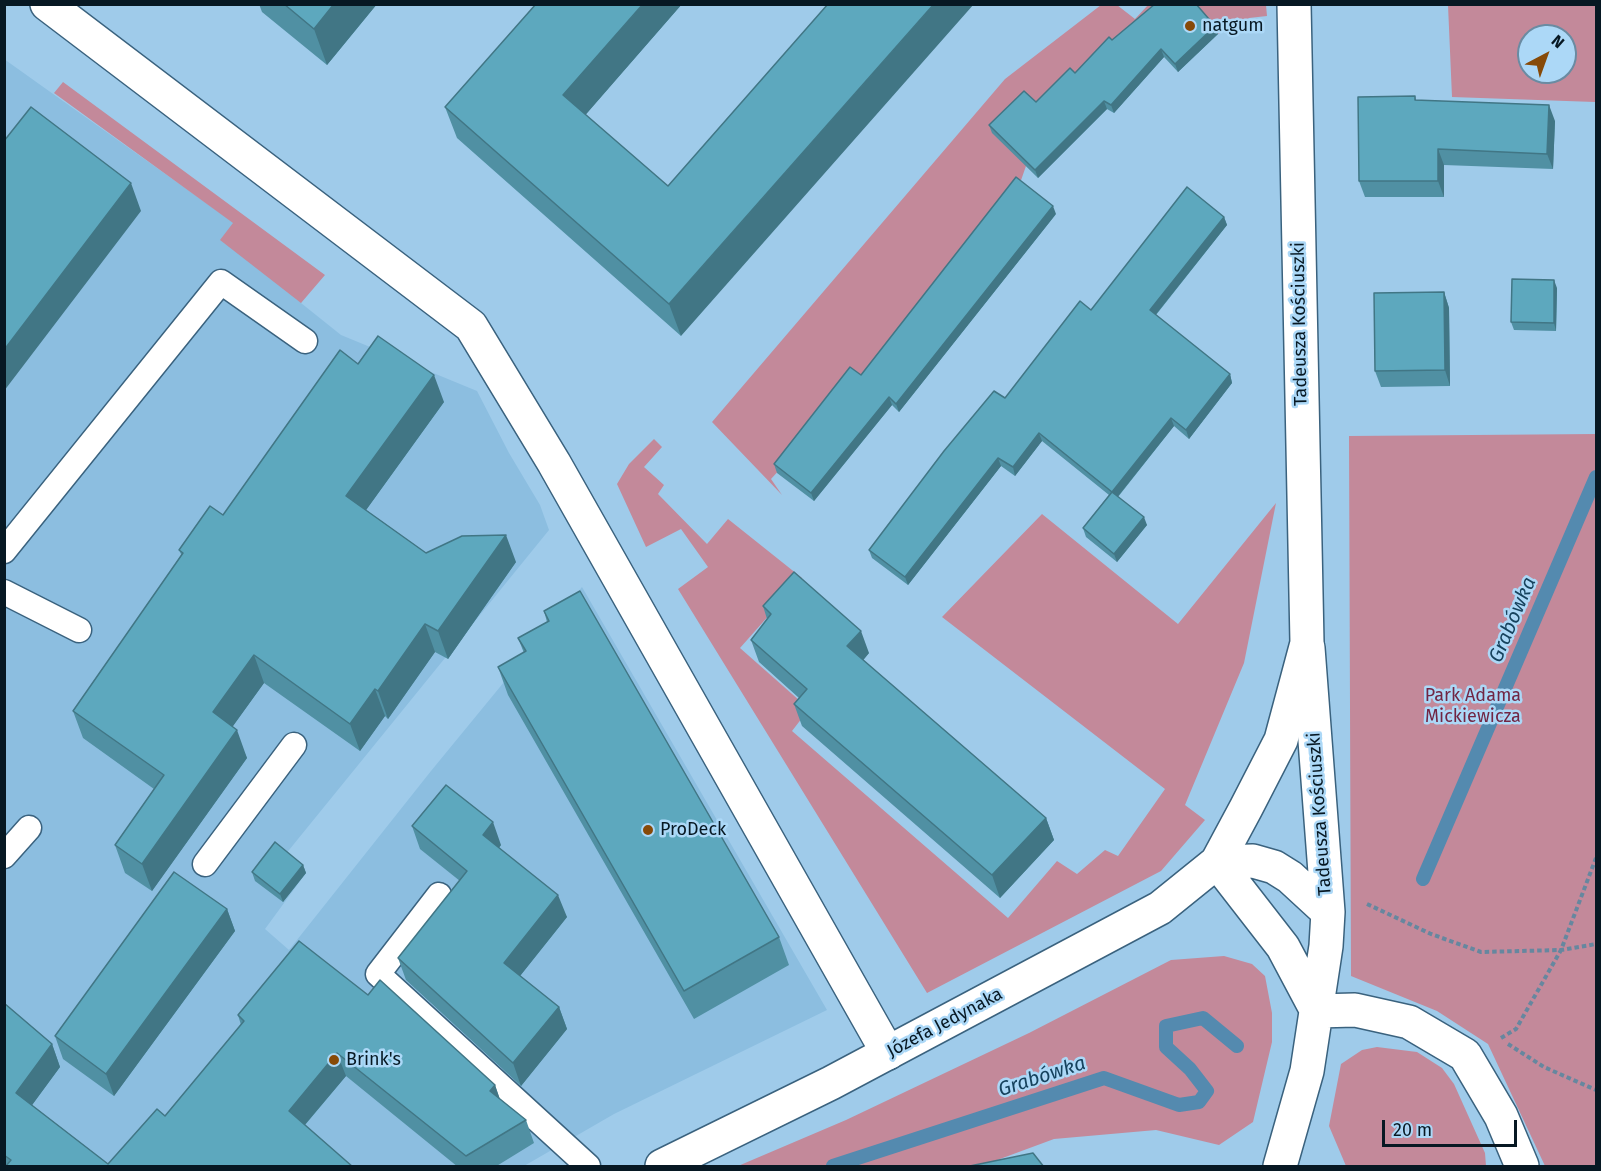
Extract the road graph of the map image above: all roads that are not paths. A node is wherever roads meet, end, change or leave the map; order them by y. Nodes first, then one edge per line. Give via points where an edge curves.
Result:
1 (48, 4) edge
2 (1294, 4) edge
3 (305, 341) dead end
4 (4, 551) edge
5 (4, 592) edge
6 (79, 630) dead end
7 (1307, 644) junction
8 (294, 746) dead end
9 (28, 828) dead end
10 (4, 856) edge
11 (1217, 862) junction
12 (206, 864) dead end
13 (439, 895) dead end
14 (1328, 912) junction
15 (1317, 1011) junction
16 (888, 1053) junction
17 (588, 1167) edge
18 (662, 1167) edge
19 (1280, 1167) edge
20 (1522, 1167) edge

1 - 16 street via 471,326 554,463
2 - 7 street, Tadeusza Kościuszki
3 - 4 lane via 221,282
5 - 6 lane
7 - 11 street, Tadeusza Kościuszki via 1281,740
7 - 14 street, Tadeusza Kościuszki
8 - 12 lane
9 - 10 lane
11 - 14 street, Tadeusza Kościuszki via 1253,861 1274,867
11 - 15 street via 1283,947
11 - 16 street, Józefa Jedynaka via 1161,908
13 - 17 lane via 378,974
14 - 15 street, Tadeusza Kościuszki
15 - 19 street, Tadeusza Kościuszki via 1307,1071
15 - 20 street via 1355,1010 1409,1022 1466,1055 1502,1116
16 - 18 street, Józefa Jedynaka

